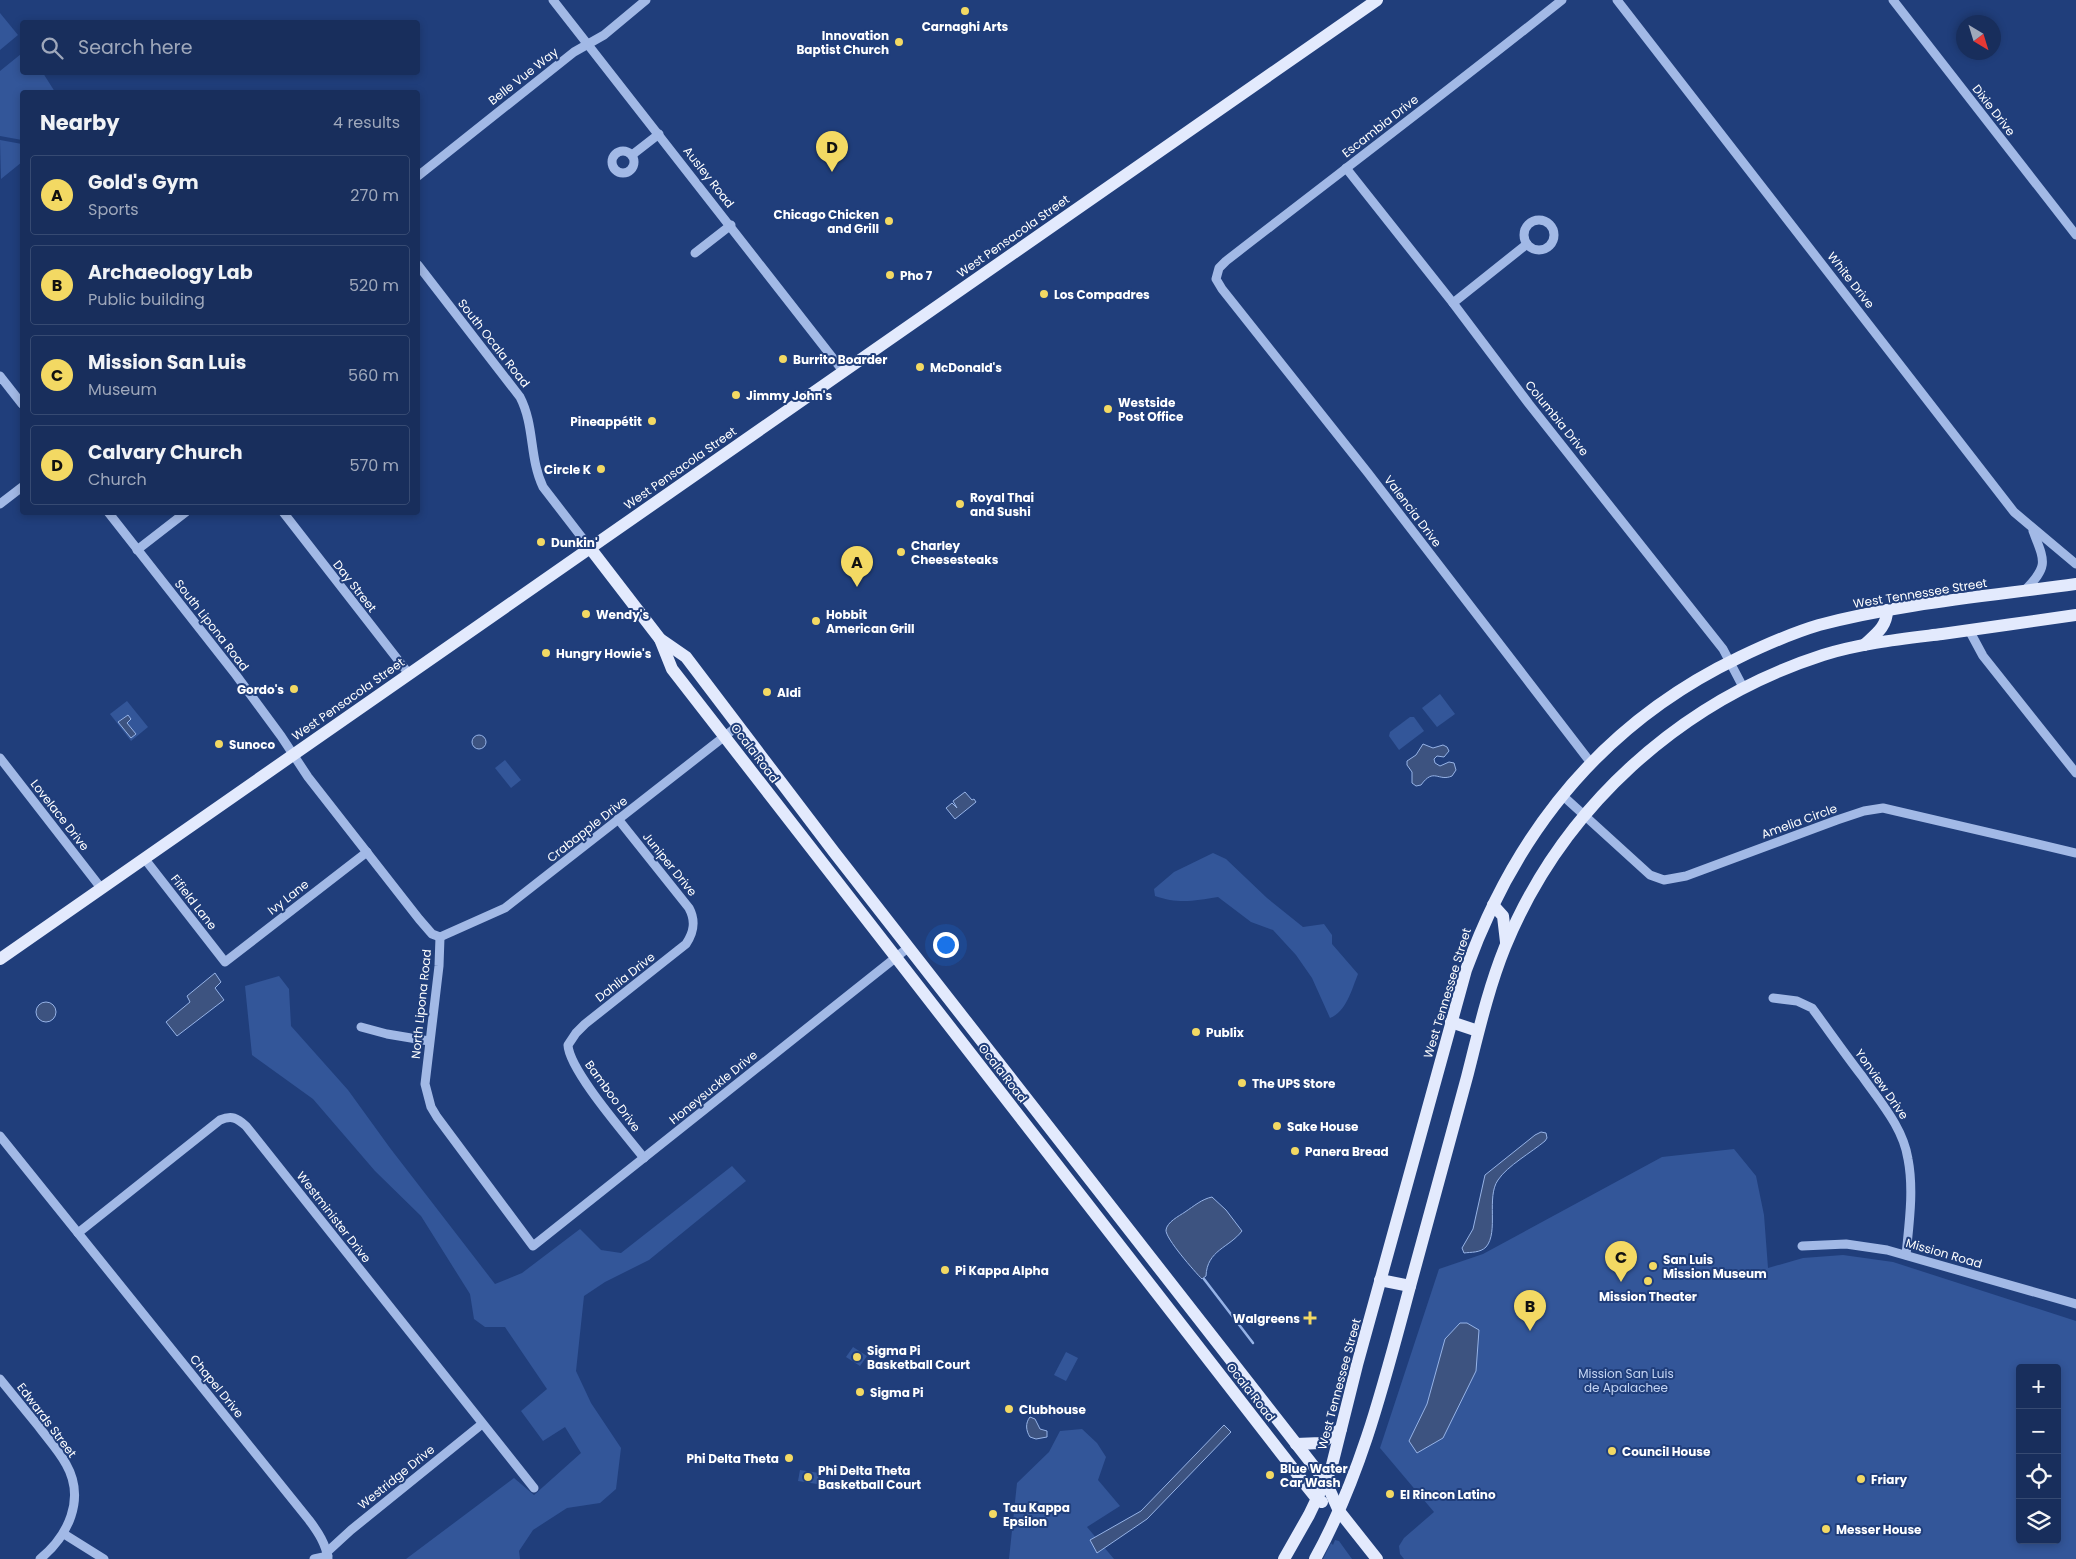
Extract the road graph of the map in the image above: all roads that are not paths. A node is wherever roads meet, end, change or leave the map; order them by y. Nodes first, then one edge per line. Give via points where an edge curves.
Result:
1 (553, 0) edge
2 (646, 0) edge
3 (1377, 0) edge
4 (1562, 0) edge
5 (1617, 0) edge
6 (1893, 0) edge
7 (588, 44) junction
8 (658, 134) junction
9 (632, 155) dead end
10 (1346, 168) junction
11 (420, 174) edge
12 (731, 226) junction
13 (2076, 235) edge
14 (1527, 244) dead end
15 (695, 253) dead end
16 (420, 268) edge
17 (1216, 274) joint
18 (1453, 303) junction
19 (843, 371) junction
20 (0, 376) edge
21 (20, 401) edge
22 (20, 488) edge
23 (0, 504) edge
24 (110, 515) edge
25 (182, 515) edge
26 (285, 515) edge
27 (2032, 528) junction
28 (590, 548) junction
29 (137, 550) junction
30 (2076, 564) edge
31 (2076, 584) edge
32 (2024, 591) junction
33 (1887, 610) junction
34 (2076, 615) edge
35 (1969, 630) junction
36 (660, 638) junction
37 (1864, 645) junction
38 (1730, 662) junction
39 (409, 674) junction
40 (1743, 687) junction
41 (739, 725) junction
42 (725, 736) junction
43 (293, 754) junction
44 (0, 758) edge
45 (1591, 763) junction
46 (2076, 773) edge
47 (1562, 795) junction
48 (1585, 815) junction
49 (618, 819) junction
50 (366, 852) junction
51 (2076, 854) edge
52 (144, 858) junction
53 (101, 888) junction
54 (1492, 905) junction
55 (694, 927) joint
56 (440, 937) junction
57 (1506, 944) junction
58 (909, 947) junction
59 (0, 958) edge
60 (896, 958) junction
61 (225, 962) joint
62 (1773, 998) dead end
63 (1451, 1022) junction
64 (360, 1027) dead end
65 (1478, 1031) junction
66 (429, 1041) junction
67 (568, 1045) joint
68 (0, 1136) edge
69 (644, 1158) junction
70 (78, 1233) junction
71 (533, 1246) joint
72 (1802, 1246) dead end
73 (1906, 1255) junction
74 (1380, 1280) junction
75 (1410, 1286) junction
76 (2076, 1304) edge
77 (0, 1379) edge
78 (1252, 1388) junction
79 (1237, 1396) junction
80 (482, 1424) junction
81 (1341, 1429) junction
82 (1296, 1444) junction
83 (1326, 1482) junction
84 (534, 1488) dead end
85 (1317, 1499) junction
86 (1339, 1511) junction
87 (64, 1534) junction
88 (328, 1556) edge
89 (40, 1559) edge
90 (104, 1559) edge
91 (314, 1559) edge
92 (1284, 1559) edge
93 (1315, 1559) edge
94 (1377, 1559) edge

1 - 7 street, Ausley Road
2 - 7 street, Belle Vue Way
3 - 19 main road, West Pensacola Street
4 - 10 street, Escambia Drive
5 - 27 street, White Drive via 1992,484
6 - 13 street, Dixie Drive
7 - 8 street, Ausley Road
7 - 11 street, Belle Vue Way
8 - 9 street
8 - 12 street, Ausley Road
10 - 17 street, Escambia Drive via 1226,261
10 - 18 street, Columbia Drive
12 - 15 street
12 - 19 street, Ausley Road
14 - 18 street
16 - 28 street, South Ocala Road via 520,396 530,420 538,478
17 - 45 street, Valencia Drive via 1222,289
18 - 38 street, Columbia Drive
19 - 28 main road, West Pensacola Street
20 - 21 street
22 - 23 street
24 - 29 street, South Lipona Road
25 - 29 street
26 - 39 street, Day Street
27 - 30 street, White Drive
27 - 32 street via 2042,553 2043,568
28 - 36 main road, Ocala Road
28 - 39 main road, West Pensacola Street
29 - 43 street, South Lipona Road
31 - 32 main road, West Tennessee Street
32 - 33 main road, West Tennessee Street
33 - 37 main road via 1882,628
33 - 38 main road, West Tennessee Street via 1817,626
34 - 35 main road
35 - 37 main road
35 - 46 street via 1983,656
36 - 41 main road, Ocala Road via 686,657
36 - 42 main road, Ocala Road via 672,669
37 - 40 main road via 1824,655
38 - 40 street, Columbia Drive
38 - 45 main road, West Tennessee Street via 1697,679 1652,710
39 - 43 main road, West Pensacola Street
40 - 48 main road via 1696,714 1657,742 1615,781
41 - 42 street, Crabapple Drive
41 - 58 main road, Ocala Road
42 - 49 street, Crabapple Drive
42 - 60 main road, Ocala Road
43 - 50 street, North Lipona Road
43 - 52 main road, West Pensacola Street
44 - 53 street, Lovelace Drive
45 - 47 main road, West Tennessee Street
47 - 48 street, Amelia Circle
47 - 54 main road, West Tennessee Street via 1524,847
48 - 51 street, Amelia Circle via 1635,863 1650,875 1664,880 1686,876 1864,811 1883,808
48 - 57 main road via 1531,893
49 - 55 street, Juniper Drive via 689,908
49 - 56 street, Crabapple Drive via 505,908
50 - 56 street, North Lipona Road via 432,934
50 - 61 street, Ivy Lane
52 - 53 main road, West Pensacola Street
52 - 61 street, Fifield Lane
53 - 59 main road, West Pensacola Street
54 - 57 main road via 1503,916
54 - 63 main road, West Tennessee Street via 1479,933
55 - 67 street, Dahlia Drive via 686,944 585,1024
56 - 66 street, North Lipona Road
57 - 65 main road
58 - 60 street, Honeysuckle Drive
58 - 78 main road, Ocala Road
60 - 69 street, Honeysuckle Drive
60 - 79 main road, Ocala Road
62 - 73 street, Yonview Drive via 1797,1001 1812,1008 1902,1136 1909,1174
63 - 65 main road
63 - 74 main road, West Tennessee Street
64 - 66 street
65 - 75 main road
66 - 71 street, North Lipona Road via 425,1084 431,1107
67 - 69 street, Bamboo Drive via 572,1060 583,1078
68 - 70 street, Chapel Drive
69 - 71 street, Honeysuckle Drive
70 - 80 street, Westminister Drive via 220,1120 233,1117 246,1126
70 - 88 street, Chapel Drive via 309,1520 321,1537
72 - 73 street, Mission Road via 1846,1244
73 - 76 street, Mission Road
74 - 75 main road
74 - 81 main road, West Tennessee Street
75 - 86 main road via 1370,1428
77 - 87 street, Edwards Street via 52,1444 72,1477 74,1509
78 - 79 street
78 - 82 main road, Ocala Road
79 - 85 main road, Ocala Road
80 - 84 street, Westminister Drive
80 - 88 street, Westridge Drive via 351,1530
81 - 82 main road via 1321,1443
81 - 83 main road, West Tennessee Street
82 - 83 main road, Ocala Road
83 - 85 main road, West Tennessee Street
83 - 86 main road, Ocala Road
85 - 86 main road, Ocala Road
85 - 92 main road, West Tennessee Street
86 - 93 main road
86 - 94 main road, Ocala Road
87 - 89 street
87 - 90 street
88 - 91 street

